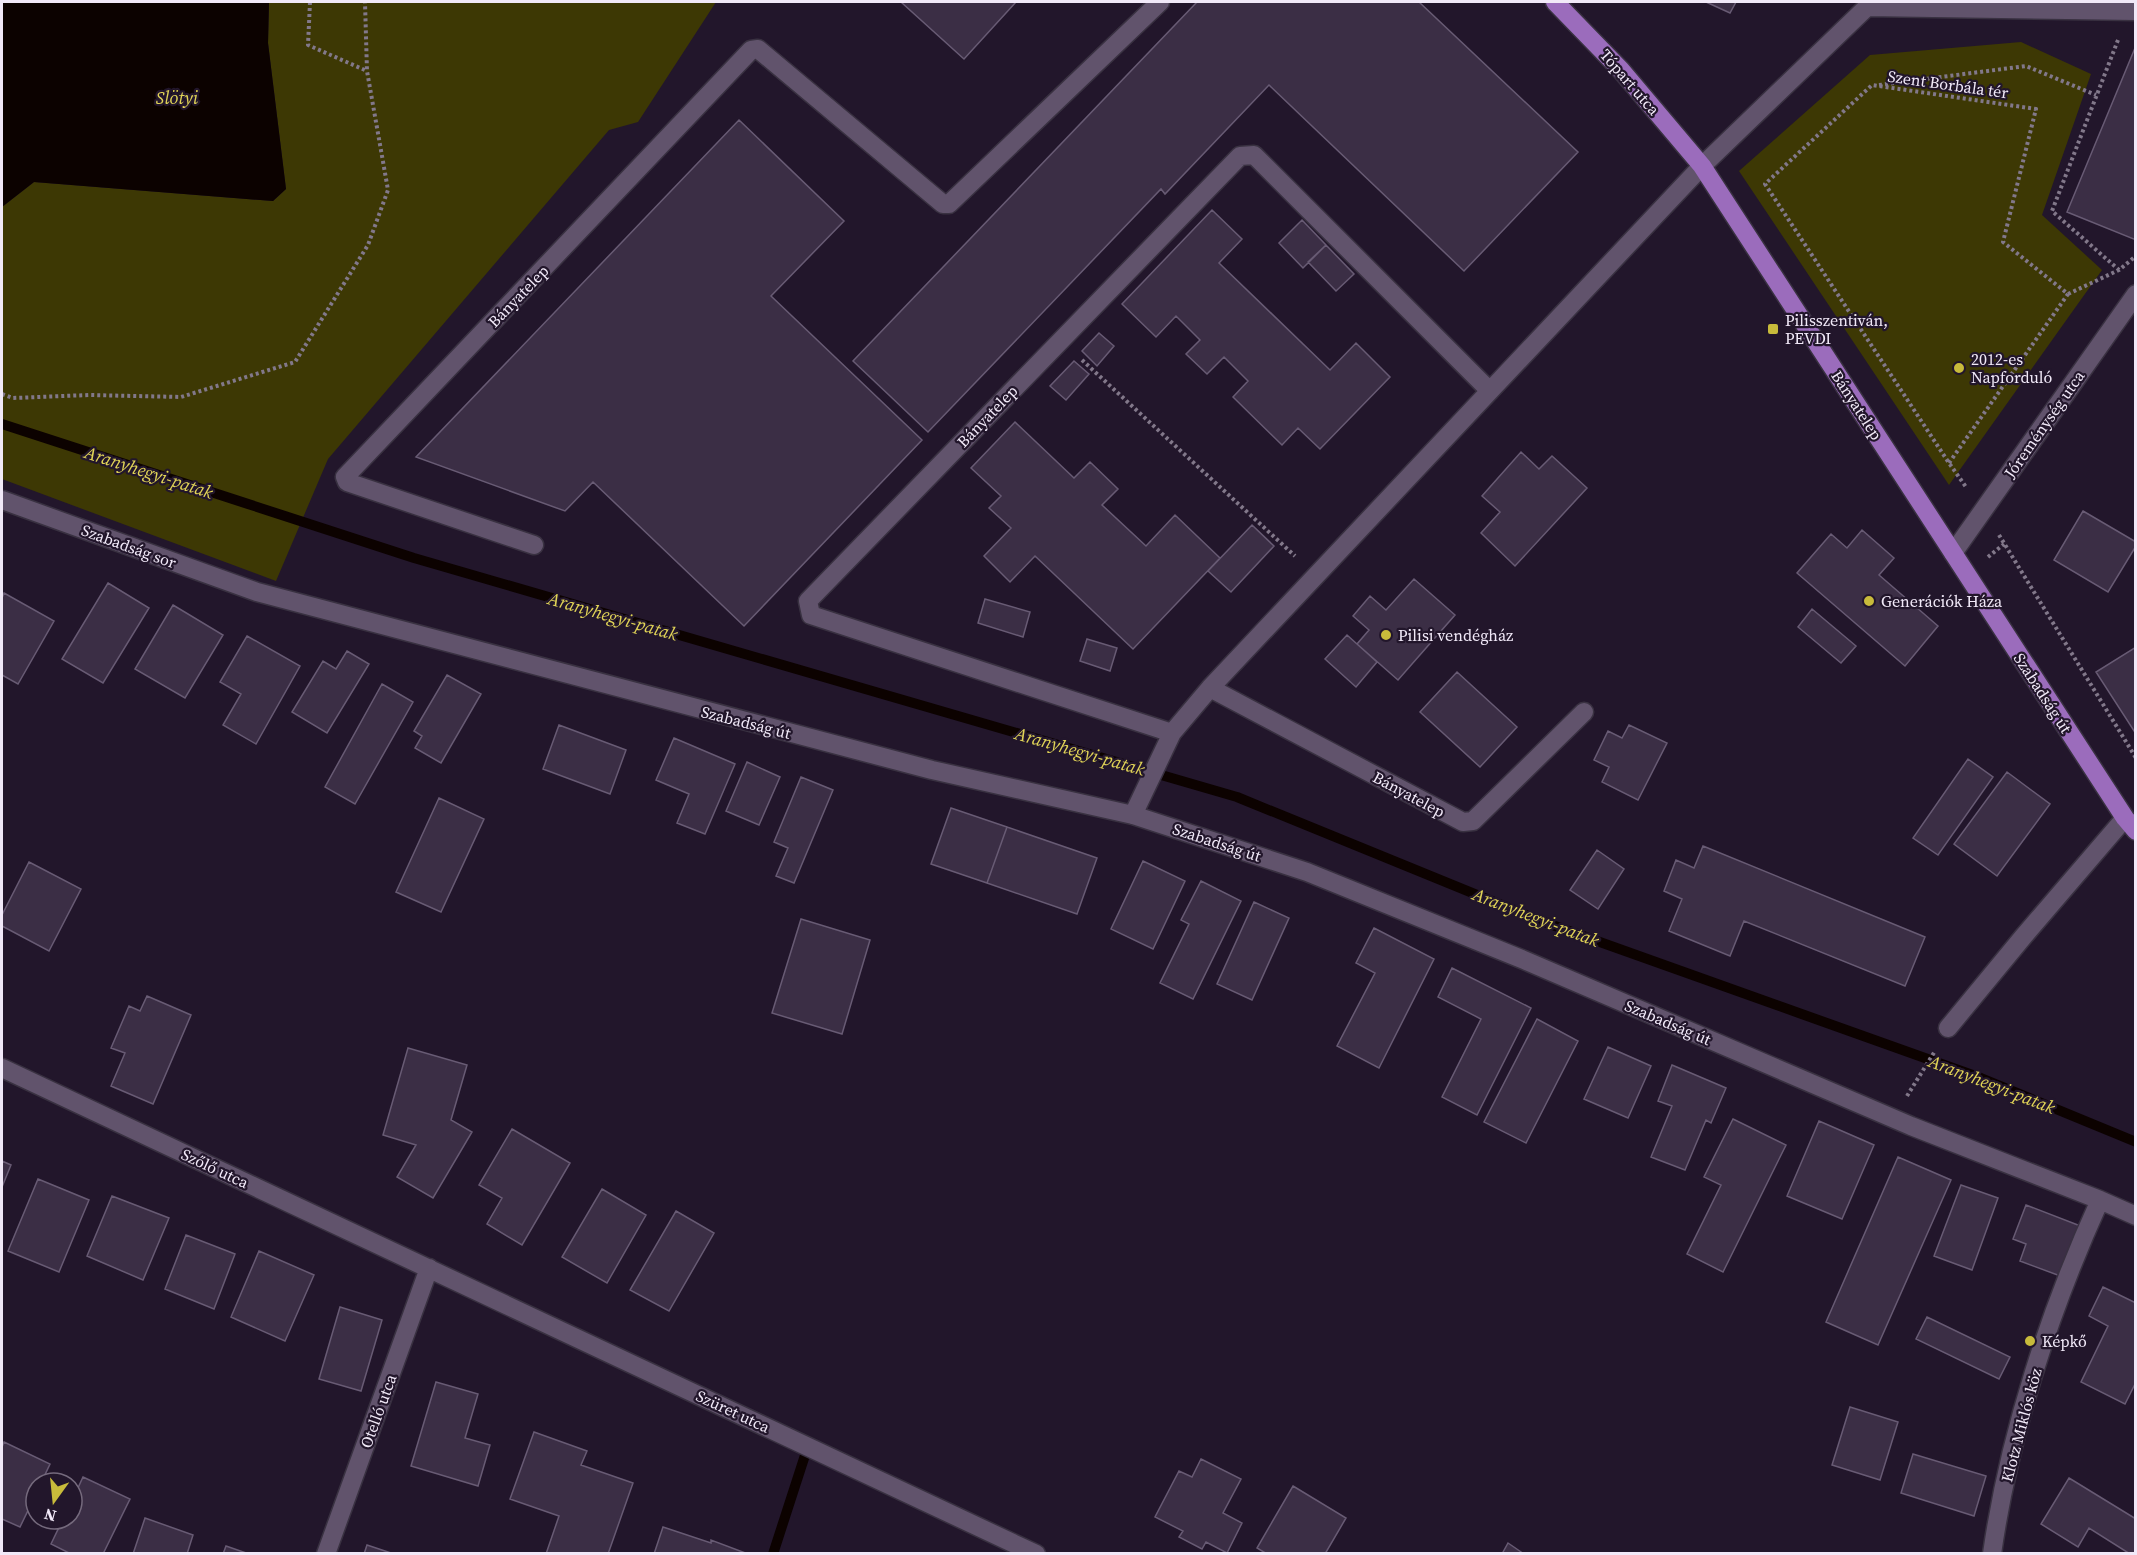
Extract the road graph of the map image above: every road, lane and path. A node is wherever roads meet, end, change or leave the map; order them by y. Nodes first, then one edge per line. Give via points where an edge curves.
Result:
1 (310, 2) edge
2 (364, 2) edge
3 (1160, 2) edge
4 (1555, 2) edge
5 (1868, 4) edge
6 (2136, 11) edge
7 (2127, 37) dead end
8 (367, 70) junction
9 (1872, 86) junction
10 (2096, 95) junction
11 (1702, 166) junction
12 (2136, 256) edge
13 (2119, 270) junction
14 (2068, 294) junction
15 (2136, 294) edge
16 (1060, 340) junction
17 (1490, 391) junction
18 (2, 394) edge
19 (1949, 464) junction
20 (2, 500) edge
21 (1983, 511) junction
22 (534, 545) dead end
23 (1953, 553) junction
24 (1316, 574) junction
25 (257, 592) joint
26 (1210, 688) junction
27 (1584, 712) dead end
28 (1168, 740) junction
29 (2136, 758) edge
30 (1135, 810) junction
31 (2130, 824) edge
32 (1948, 1028) dead end
33 (1938, 1046) dead end
34 (2, 1068) edge
35 (1917, 1081) dead end
36 (2100, 1200) junction
37 (2136, 1216) edge
38 (429, 1268) junction
39 (326, 1554) edge
40 (1036, 1554) edge
41 (1992, 1554) edge

1 - 8 path via 308,45
2 - 8 path
3 - 22 street, Bányatelep via 949,204 943,204 758,49 751,50 345,477 347,482
4 - 11 main road, Tópart utca via 1621,70
5 - 6 street
5 - 11 street
7 - 10 path via 2118,37
8 - 18 path via 387,190 368,245 295,363 181,397 89,394 13,398
9 - 10 path via 2026,66
9 - 14 path, Szent Borbála tér via 2036,109 2003,242
9 - 19 path, Szent Borbála tér via 1765,184
10 - 13 path via 2052,211
11 - 17 street
11 - 23 main road, Bányatelep
12 - 13 path
13 - 14 path
14 - 19 path
15 - 21 street, Jóreménység utca
16 - 17 street, Bányatelep via 1240,156 1254,155
16 - 24 path
16 - 28 street, Bányatelep via 808,601 811,615
17 - 24 street
19 - 21 path
20 - 25 street, Szabadság sor
21 - 23 street, Jóreménység utca
21 - 29 path
23 - 31 main road, Szabadság út
24 - 26 street
25 - 30 street, Szabadság út via 932,770
26 - 27 street, Bányatelep via 1463,822 1473,821
26 - 28 street
28 - 30 street
30 - 36 street, Szabadság út via 1307,872 1524,960 1911,1126
31 - 32 street via 2023,937
33 - 35 path
34 - 38 street, Szőlő utca
36 - 37 street, Szabadság út
36 - 41 street, Klotz Miklós köz via 2043,1343 2018,1429
38 - 39 street, Otelló utca
38 - 40 street, Szüret utca

